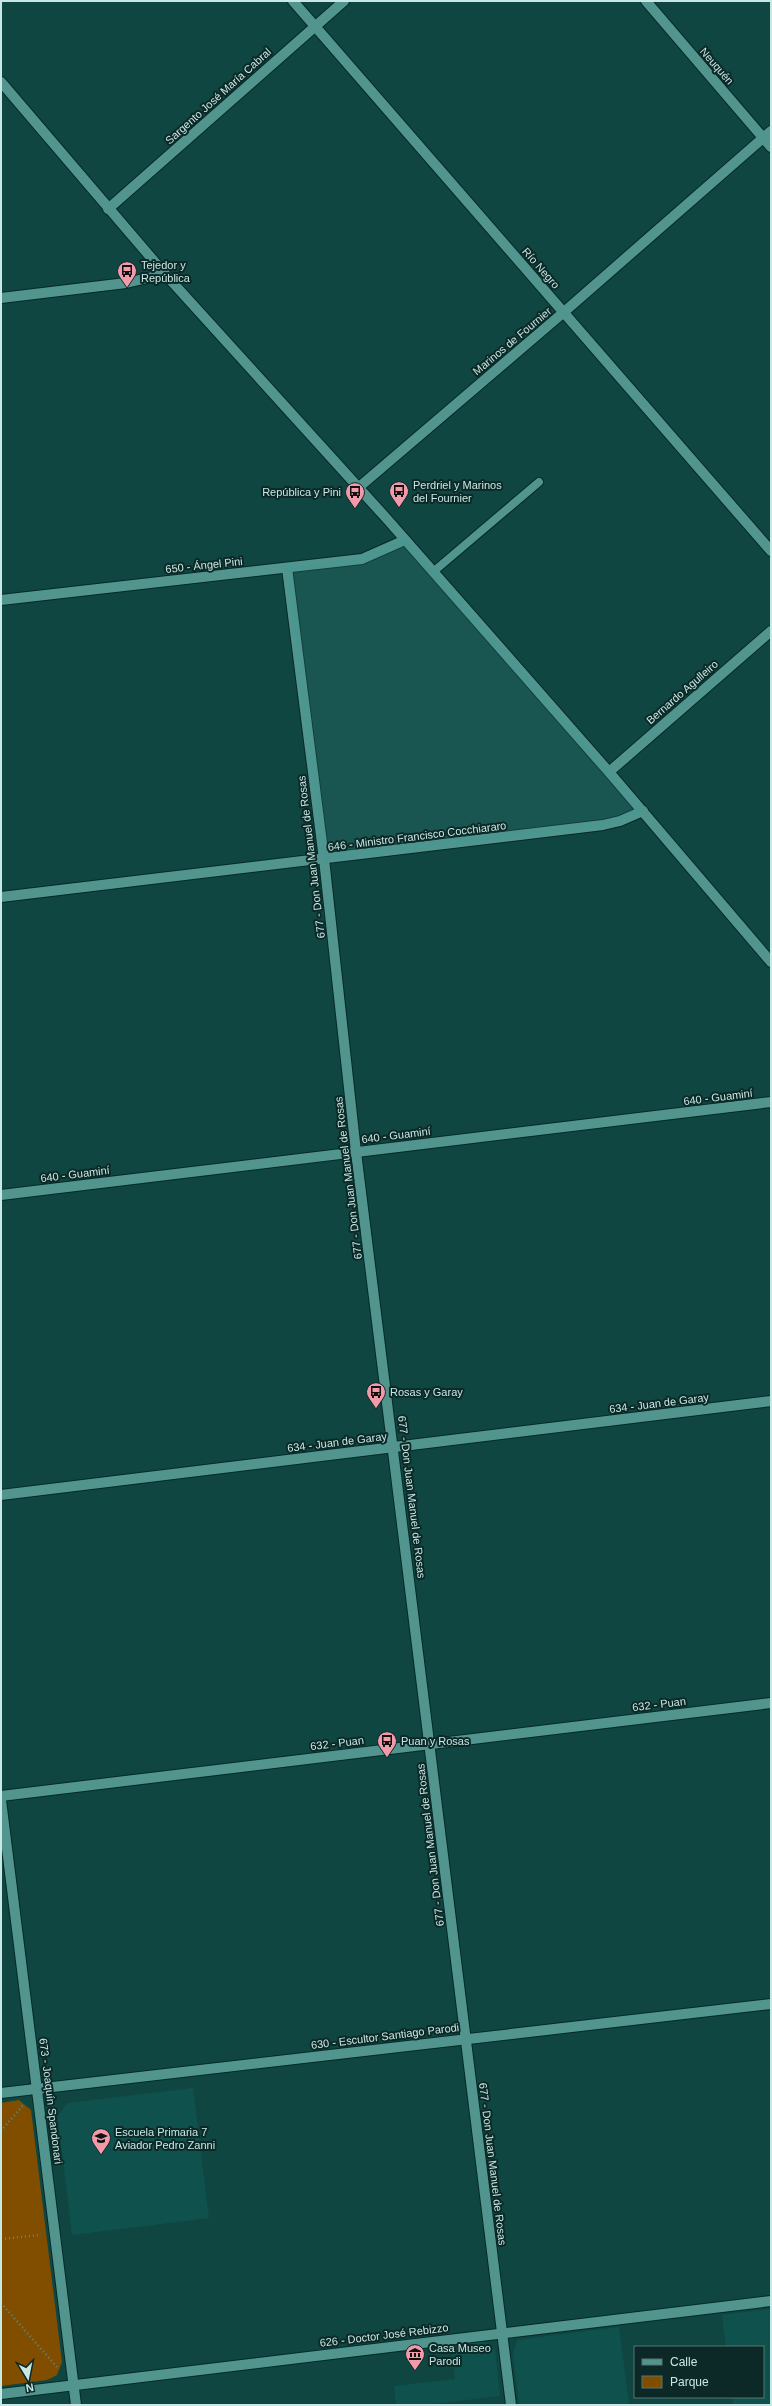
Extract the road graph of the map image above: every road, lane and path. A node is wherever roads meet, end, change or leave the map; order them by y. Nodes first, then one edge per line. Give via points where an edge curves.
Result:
1 (293, 1) edge
2 (344, 1) edge
3 (646, 1) edge
4 (315, 26) junction
5 (1, 82) edge
6 (767, 134) edge
7 (771, 147) edge
8 (108, 209) junction
9 (165, 274) junction
10 (1, 298) edge
11 (564, 312) junction
12 (539, 482) dead end
13 (358, 488) junction
14 (405, 540) junction
15 (771, 551) edge
16 (287, 568) junction
17 (433, 572) junction
18 (1, 600) edge
19 (771, 631) edge
20 (609, 772) junction
21 (644, 811) junction
22 (324, 859) junction
23 (1, 898) edge
24 (771, 964) edge
25 (771, 1102) edge
26 (356, 1152) junction
27 (1, 1195) edge
28 (771, 1401) edge
29 (393, 1448) junction
30 (1, 1495) edge
31 (771, 1703) edge
32 (430, 1744) junction
33 (1, 1796) edge
34 (1, 1800) edge
35 (771, 2004) edge
36 (466, 2039) junction
37 (37, 2088) junction
38 (1, 2093) edge
39 (1, 2131) edge
40 (56, 2233) junction
41 (1, 2239) edge
42 (771, 2301) edge
43 (1, 2303) edge
44 (502, 2332) junction
45 (58, 2368) dead end
46 (74, 2386) junction
47 (1, 2394) edge
48 (76, 2405) edge
49 (511, 2405) edge

1 - 4 street, Río Negro
2 - 4 street, Sargento José María Cabral
3 - 6 street, Neuquén
4 - 8 street, Sargento José María Cabral
4 - 11 street, Río Negro
5 - 8 street
6 - 7 street, Neuquén
6 - 11 street, Marinos de Fournier
8 - 9 street
9 - 10 street via 126,284
9 - 13 street
11 - 13 street, Marinos de Fournier
11 - 15 street, Río Negro
12 - 17 lane
13 - 14 street
14 - 16 street, 650 - Ángel Pini via 362,559
14 - 17 street
16 - 18 street, 650 - Ángel Pini
16 - 22 street, 677 - Don Juan Manuel de Rosas
17 - 20 street
19 - 20 street, Bernardo Agulleiro
20 - 21 street
21 - 22 street, 646 - Ministro Francisco Cocchiararo via 603,825
21 - 24 street
22 - 23 street, 646 - Ministro Francisco Cocchiararo
22 - 26 street, 677 - Don Juan Manuel de Rosas
25 - 26 street, 640 - Guaminí
26 - 27 street, 640 - Guaminí
26 - 29 street, 677 - Don Juan Manuel de Rosas
28 - 29 street, 634 - Juan de Garay
29 - 30 street, 634 - Juan de Garay
29 - 32 street, 677 - Don Juan Manuel de Rosas
31 - 32 street, 632 - Puan
32 - 33 street, 632 - Puan
32 - 36 street, 677 - Don Juan Manuel de Rosas
34 - 37 street, 673 - Joaquín Spandonari
35 - 36 street, 630 - Escultor Santiago Parodi
36 - 37 street, 630 - Escultor Santiago Parodi
36 - 44 street, 677 - Don Juan Manuel de Rosas
37 - 38 street, 630 - Escultor Santiago Parodi
37 - 39 path
37 - 40 street, 673 - Joaquín Spandonari
40 - 41 path
40 - 46 street, 673 - Joaquín Spandonari
42 - 44 street, 626 - Doctor José Rebizzo
43 - 45 path
44 - 46 street, 626 - Doctor José Rebizzo
44 - 49 street, 677 - Don Juan Manuel de Rosas
46 - 47 street, 626 - Doctor José Rebizzo
46 - 48 street, 673 - Joaquín Spandonari

